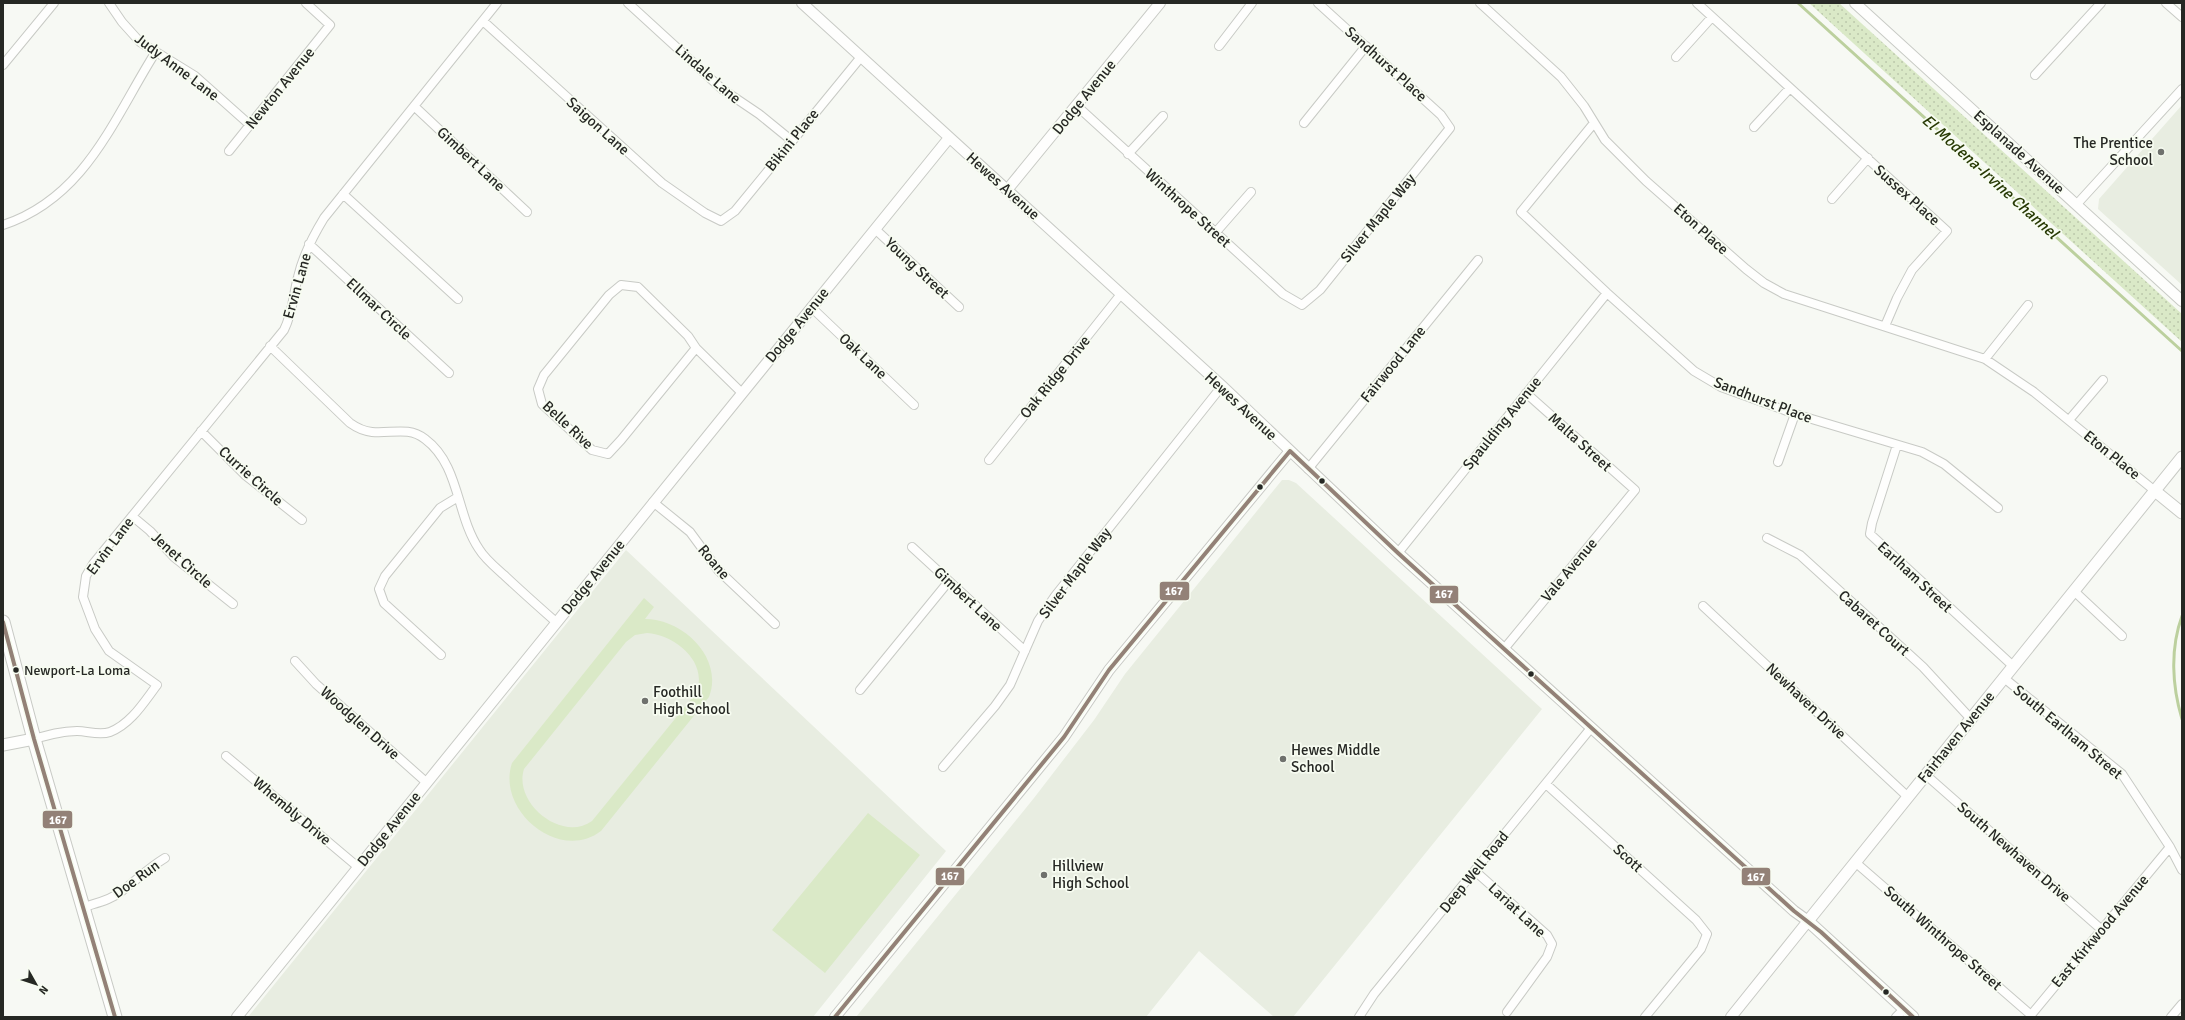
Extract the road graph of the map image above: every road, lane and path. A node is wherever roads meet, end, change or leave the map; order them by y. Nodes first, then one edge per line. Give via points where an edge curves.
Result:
1 (54, 3) edge
2 (109, 3) edge
3 (306, 3) edge
4 (497, 3) edge
5 (628, 3) edge
6 (802, 3) edge
7 (1160, 3) edge
8 (1252, 3) edge
9 (1318, 3) edge
10 (1480, 3) edge
11 (1697, 3) edge
12 (1855, 3) edge
13 (2101, 3) edge
14 (2166, 3) edge
15 (1712, 17) junction
16 (2182, 17) edge
17 (483, 21) junction
18 (1219, 46) dead end
19 (1366, 46) junction
20 (155, 53) junction
21 (861, 57) junction
22 (1676, 57) dead end
23 (3, 65) edge
24 (2035, 74) dead end
25 (1790, 88) junction
26 (2182, 89) edge
27 (414, 106) junction
28 (1077, 106) junction
29 (1163, 116) dead end
30 (1304, 123) dead end
31 (1594, 123) junction
32 (250, 125) junction
33 (1754, 127) dead end
34 (1450, 128) joint
35 (949, 138) junction
36 (791, 140) junction
37 (229, 151) dead end
38 (1128, 154) junction
39 (1868, 158) junction
40 (1007, 190) junction
41 (1251, 192) dead end
42 (343, 194) junction
43 (1832, 199) dead end
44 (2077, 204) junction
45 (527, 212) dead end
46 (721, 221) joint
47 (3, 225) edge
48 (875, 229) junction
49 (1216, 232) junction
50 (309, 244) junction
51 (1478, 260) dead end
52 (1607, 293) junction
53 (1121, 294) junction
54 (458, 299) dead end
55 (2182, 301) edge
56 (1302, 304) joint
57 (2028, 305) dead end
58 (811, 307) junction
59 (959, 307) dead end
60 (1885, 326) junction
61 (270, 346) junction
62 (696, 348) junction
63 (1985, 359) junction
64 (449, 373) dead end
65 (2103, 380) dead end
66 (1222, 386) junction
67 (742, 393) junction
68 (1526, 393) junction
69 (914, 405) dead end
70 (1795, 414) junction
71 (2069, 420) junction
72 (201, 431) junction
73 (1897, 445) junction
74 (1290, 451) junction
75 (2182, 457) edge
76 (989, 460) dead end
77 (1778, 462) dead end
78 (1308, 468) junction
79 (1635, 490) joint
80 (2155, 490) junction
81 (458, 497) junction
82 (653, 502) junction
83 (1998, 508) dead end
84 (2182, 513) edge
85 (132, 516) junction
86 (302, 520) dead end
87 (1767, 538) dead end
88 (912, 547) dead end
89 (1398, 553) junction
90 (949, 581) junction
91 (2074, 591) junction
92 (233, 604) dead end
93 (1703, 606) dead end
94 (3, 622) edge
95 (556, 622) junction
96 (775, 624) dead end
97 (2122, 636) dead end
98 (1504, 649) junction
99 (1025, 651) junction
100 (441, 655) dead end
101 (295, 661) dead end
102 (2013, 666) junction
103 (2004, 678) junction
104 (860, 690) dead end
105 (1971, 719) junction
106 (1591, 728) junction
107 (34, 739) junction
108 (3, 745) edge
109 (226, 756) dead end
110 (943, 767) dead end
111 (1926, 774) junction
112 (426, 782) junction
113 (1546, 784) junction
114 (1908, 797) junction
115 (2170, 847) junction
116 (165, 858) dead end
117 (1855, 862) junction
118 (358, 867) junction
119 (2182, 870) edge
120 (1475, 871) junction
121 (84, 907) junction
122 (1808, 921) junction
123 (2102, 930) junction
124 (2182, 1004) edge
125 (1904, 1009) junction
126 (1507, 1012) dead end
127 (2031, 1014) joint
128 (115, 1017) edge
129 (237, 1017) edge
130 (835, 1017) edge
131 (1359, 1017) edge
132 (1645, 1017) edge
133 (1731, 1017) edge
134 (1896, 1017) edge
135 (1913, 1017) edge
136 (2172, 1017) edge

1 - 23 street
2 - 20 street, Judy Anne Lane via 130,32
3 - 32 street, Newton Avenue via 330,26
4 - 17 street, Ervin Lane
5 - 36 street, Lindale Lane via 722,89 760,114
6 - 21 street, Hewes Avenue
7 - 28 street, Dodge Avenue
8 - 18 street
9 - 19 street, Sandhurst Place
10 - 31 street, Eton Place via 1561,77
11 - 15 street, Sussex Place
12 - 44 street, Esplanade Avenue
13 - 24 street
14 - 16 street
15 - 22 street
15 - 25 street, Sussex Place
17 - 27 street, Ervin Lane
17 - 46 street, Saigon Lane via 662,183 704,213
19 - 30 street
19 - 34 street, Sandhurst Place via 1441,115
20 - 32 street, Judy Anne Lane via 195,76
20 - 47 street via 108,135 67,186 47,204 22,219
21 - 35 street, Hewes Avenue
21 - 36 street, Bikini Place
25 - 33 street
25 - 39 street, Sussex Place
26 - 44 street
27 - 42 street, Ervin Lane
27 - 45 street, Gimbert Lane
28 - 38 street, Winthrope Street
28 - 40 street, Dodge Avenue
29 - 38 street
31 - 52 street, Sandhurst Place via 1521,212
31 - 60 street, Eton Place via 1605,140 1646,181 1764,283 1784,294
32 - 37 street, Newton Avenue
34 - 56 street, Silver Maple Way via 1320,290
35 - 40 street, Hewes Avenue
35 - 48 street, Dodge Avenue
36 - 46 street, Bikini Place via 735,211
38 - 49 street, Winthrope Street
39 - 43 street, Sussex Place
39 - 60 street, Sussex Place via 1947,231 1912,270
40 - 53 street, Hewes Avenue
41 - 49 street
42 - 50 street, Ervin Lane via 324,218
42 - 54 street
44 - 55 street, Esplanade Avenue
48 - 58 street, Dodge Avenue
48 - 59 street, Young Street
49 - 56 street, Winthrope Street via 1283,294
50 - 61 street, Ervin Lane via 297,278 291,316 284,330
50 - 64 street, Ellmar Circle
51 - 78 street, Fairwood Lane
52 - 68 street, Spaulding Avenue
52 - 70 street, Sandhurst Place via 1694,371 1720,387
53 - 66 street, Hewes Avenue
53 - 76 street, Oak Ridge Drive
57 - 63 street
58 - 67 street, Dodge Avenue
58 - 69 street, Oak Lane
60 - 63 street, Eton Place
61 - 72 street, Ervin Lane
61 - 81 street via 306,383 360,430 399,430 414,433 425,439 445,462
62 - 62 street, Belle Rive via 688,336 638,287 621,285 609,295 544,375 538,389 542,404 592,450 608,454
62 - 67 street, Belle Rive
63 - 71 street, Eton Place via 2034,392
65 - 71 street, Eton Place
66 - 74 street, Hewes Avenue
66 - 99 street, Silver Maple Way via 1055,596 1038,621
67 - 82 street, Dodge Avenue
68 - 79 street, Malta Street
68 - 89 street, Spaulding Avenue
70 - 73 street, Sandhurst Place
70 - 77 street
71 - 80 street, Eton Place
72 - 85 street, Ervin Lane
72 - 86 street, Currie Circle via 245,475
73 - 83 street, Sandhurst Place via 1922,452 1944,464
73 - 102 street, Earlham Street via 1870,534
74 - 78 street, Hewes Avenue
74 - 130 street via 1109,670 1064,737
75 - 80 main road, Fairhaven Avenue
78 - 89 street, Hewes Avenue
79 - 98 street, Vale Avenue
80 - 84 main road
80 - 91 main road, Fairhaven Avenue
81 - 95 street via 470,534 480,551
81 - 100 street via 440,508 384,576 379,589 384,603
82 - 95 street, Dodge Avenue
82 - 96 street, Roane via 690,532 718,570
85 - 92 street, Jenet Circle via 174,557
85 - 107 street, Ervin Lane via 93,564 86,576 83,597 101,640 110,651 157,685 124,724 109,732 95,734 77,731
87 - 105 street, Cabaret Court via 1800,555 1923,668
88 - 90 street, Gimbert Lane
89 - 98 street, Hewes Avenue
90 - 99 street, Gimbert Lane
90 - 104 street
91 - 97 street
91 - 102 main road, Fairhaven Avenue
93 - 114 street, Newhaven Drive
94 - 107 main road
95 - 112 street, Dodge Avenue
98 - 106 street, Hewes Avenue
99 - 110 street, Silver Maple Way via 1010,685
101 - 112 street, Woodglen Drive via 316,684
102 - 103 main road, Fairhaven Avenue
103 - 105 main road, Fairhaven Avenue
103 - 115 street, South Earlham Street via 2122,774
105 - 111 main road, Fairhaven Avenue
106 - 113 street, Deep Well Road
106 - 122 street, Hewes Avenue
107 - 108 main road
107 - 121 main road
109 - 118 street, Whembly Drive
111 - 114 main road, Fairhaven Avenue
111 - 123 street, South Newhaven Drive
112 - 118 street, Dodge Avenue
113 - 120 street, Deep Well Road
113 - 132 street, Scott via 1696,920 1707,934 1701,948
114 - 117 main road, Fairhaven Avenue
115 - 119 street, South Earlham Street
115 - 123 street, East Kirkwood Avenue
116 - 121 street, Doe Run via 147,869 121,892
117 - 122 main road, Fairhaven Avenue
117 - 127 street, South Winthrope Street
118 - 129 street, Dodge Avenue
120 - 126 street, Lariat Lane via 1547,936 1552,944 1547,957
120 - 131 street, Deep Well Road via 1374,994
121 - 128 main road
122 - 125 main road, Hewes Avenue
122 - 133 street, Fairhaven Avenue
123 - 127 street, East Kirkwood Avenue
124 - 136 street
125 - 134 street
125 - 135 main road, Hewes Avenue

